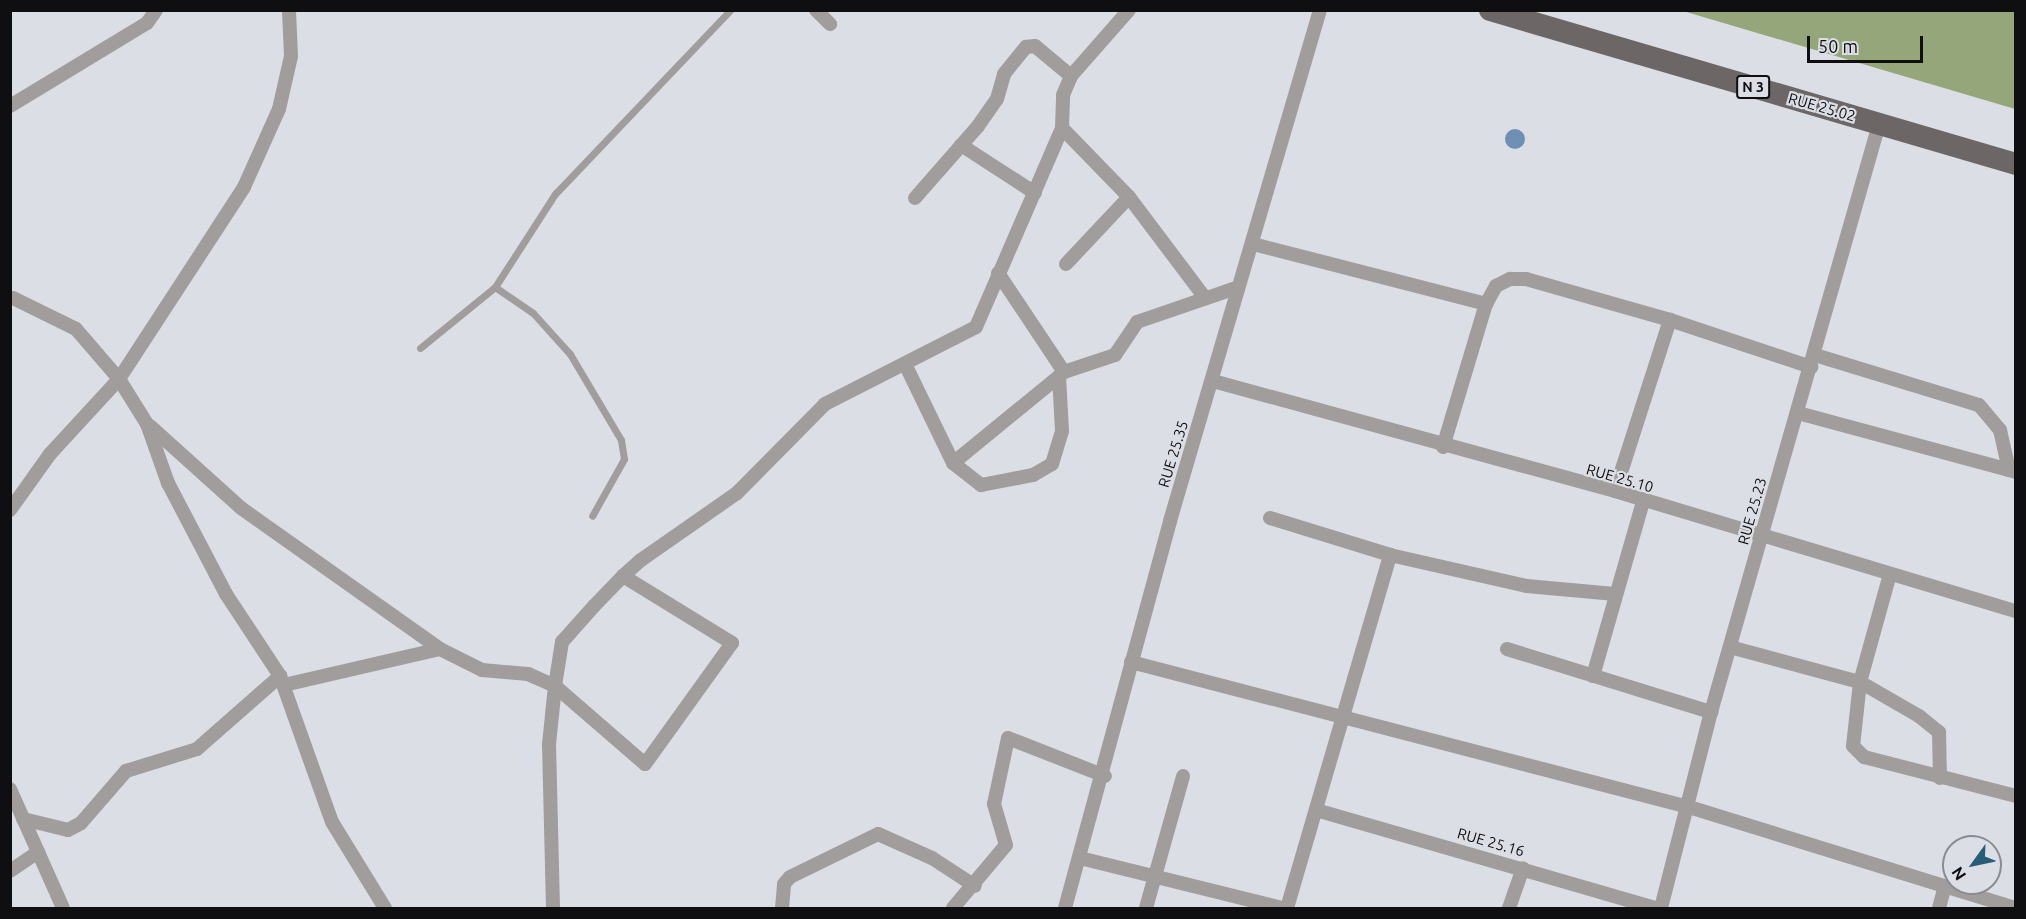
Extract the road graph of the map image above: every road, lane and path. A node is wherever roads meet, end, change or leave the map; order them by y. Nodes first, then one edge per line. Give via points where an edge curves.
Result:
1 (156, 10) edge
2 (289, 10) edge
3 (730, 10) edge
4 (816, 10) edge
5 (1130, 10) edge
6 (1320, 10) edge
7 (1490, 10) edge
8 (830, 24) dead end
9 (1071, 76) junction
10 (10, 106) edge
11 (1879, 124) junction
12 (1062, 128) junction
13 (961, 146) junction
14 (2016, 164) edge
15 (1035, 193) junction
16 (1129, 197) junction
17 (915, 198) dead end
18 (1253, 244) junction
19 (1066, 264) dead end
20 (998, 273) junction
21 (495, 287) junction
22 (1236, 288) junction
23 (1205, 298) junction
24 (11, 299) edge
25 (1486, 304) junction
26 (1670, 320) junction
27 (420, 348) dead end
28 (1813, 361) junction
29 (906, 366) junction
30 (1061, 374) junction
31 (119, 379) junction
32 (1214, 381) junction
33 (1798, 413) junction
34 (147, 424) junction
35 (1443, 447) junction
36 (953, 463) junction
37 (2012, 471) edge
38 (16, 487) edge
39 (1615, 491) junction
40 (1643, 501) junction
41 (10, 510) edge
42 (592, 516) dead end
43 (1270, 518) dead end
44 (1762, 535) junction
45 (1390, 555) junction
46 (1890, 574) junction
47 (623, 576) junction
48 (1615, 594) junction
49 (2016, 611) edge
50 (1730, 647) junction
51 (440, 649) junction
52 (1507, 649) dead end
53 (1131, 662) junction
54 (1593, 676) junction
55 (282, 680) junction
56 (1860, 682) junction
57 (555, 686) junction
58 (1711, 712) junction
59 (1342, 719) junction
60 (1105, 776) junction
61 (1184, 776) dead end
62 (1940, 778) junction
63 (10, 789) edge
64 (2016, 796) edge
65 (1689, 807) junction
66 (1316, 810) junction
67 (23, 819) junction
68 (38, 852) junction
69 (1080, 858) junction
70 (1523, 868) junction
71 (10, 871) edge
72 (1154, 877) junction
73 (1942, 885) edge
74 (975, 886) junction
75 (1975, 895) edge
76 (2016, 908) edge
77 (63, 909) edge
78 (385, 909) edge
79 (553, 909) edge
80 (782, 909) edge
81 (953, 909) edge
82 (1065, 909) edge
83 (1146, 909) edge
84 (1282, 909) edge
85 (1287, 909) edge
86 (1509, 909) edge
87 (1658, 909) edge

1 - 10 street via 147,23
2 - 31 street via 291,56 279,109 244,187
3 - 21 lane via 555,194
4 - 8 street
5 - 9 street
6 - 18 street, RUE 25.35
7 - 11 main road, RUE 25.02 / N 3
9 - 12 street via 1063,95
9 - 13 street via 1035,46 1026,47 1004,74 997,99
11 - 14 main road, RUE 25.02 / N 3
11 - 28 street, RUE 25.23
12 - 15 street
12 - 16 street
13 - 15 street
13 - 17 street
15 - 20 street
16 - 19 street
16 - 23 street
18 - 22 street, RUE 25.35
18 - 25 street
20 - 29 street via 976,327
20 - 30 street
21 - 27 lane
21 - 42 lane via 533,313 570,354 621,440 624,459
22 - 23 street
22 - 32 street, RUE 25.35
23 - 30 street via 1137,322 1114,355
24 - 31 street via 75,328
25 - 26 street via 1496,286 1526,279
25 - 35 street
26 - 28 street
26 - 39 street
28 - 33 street, RUE 25.23
28 - 37 street via 1979,405 2000,430
29 - 36 street
29 - 47 street via 859,383 825,404 737,493
30 - 36 street
30 - 36 street via 1062,431 1052,464 1033,475 981,485
31 - 34 street
31 - 38 street
32 - 35 street, RUE 25.10
32 - 53 street, RUE 25.35
33 - 37 street
33 - 44 street, RUE 25.23
34 - 51 street via 241,508
34 - 55 street via 168,483 226,594
35 - 39 street, RUE 25.10
38 - 41 street
39 - 40 street, RUE 25.10
40 - 44 street, RUE 25.10
40 - 48 street
43 - 45 street
44 - 46 street, RUE 25.10
44 - 50 street, RUE 25.23
45 - 48 street via 1527,586
45 - 59 street
46 - 49 street, RUE 25.10
46 - 56 street
47 - 57 street via 562,642
47 - 57 street via 724,635 732,645 645,764
48 - 54 street
50 - 56 street
50 - 58 street, RUE 25.23
51 - 55 street
51 - 57 street via 482,670 528,674
52 - 54 street
53 - 59 street
53 - 60 street, RUE 25.35
54 - 58 street
55 - 67 street via 197,749 126,771 81,824 68,830
55 - 78 street via 332,822
56 - 62 street via 1935,726 1941,741
56 - 62 street via 1851,739 1857,751
57 - 79 street via 549,744
58 - 65 street, RUE 25.23
59 - 65 street
59 - 66 street
60 - 69 street, RUE 25.35
60 - 74 street via 1008,738 994,804 1006,845
61 - 72 street
62 - 64 street
63 - 67 street
65 - 73 street
65 - 87 street, RUE 25.23
66 - 70 street, RUE 25.16
66 - 85 street
67 - 68 street
68 - 71 street
68 - 77 street
69 - 72 street
69 - 82 street, RUE 25.35
70 - 86 street
70 - 87 street, RUE 25.16
72 - 83 street
72 - 84 street
74 - 80 street via 915,849 878,834 790,877 784,884
74 - 81 street
75 - 76 street

